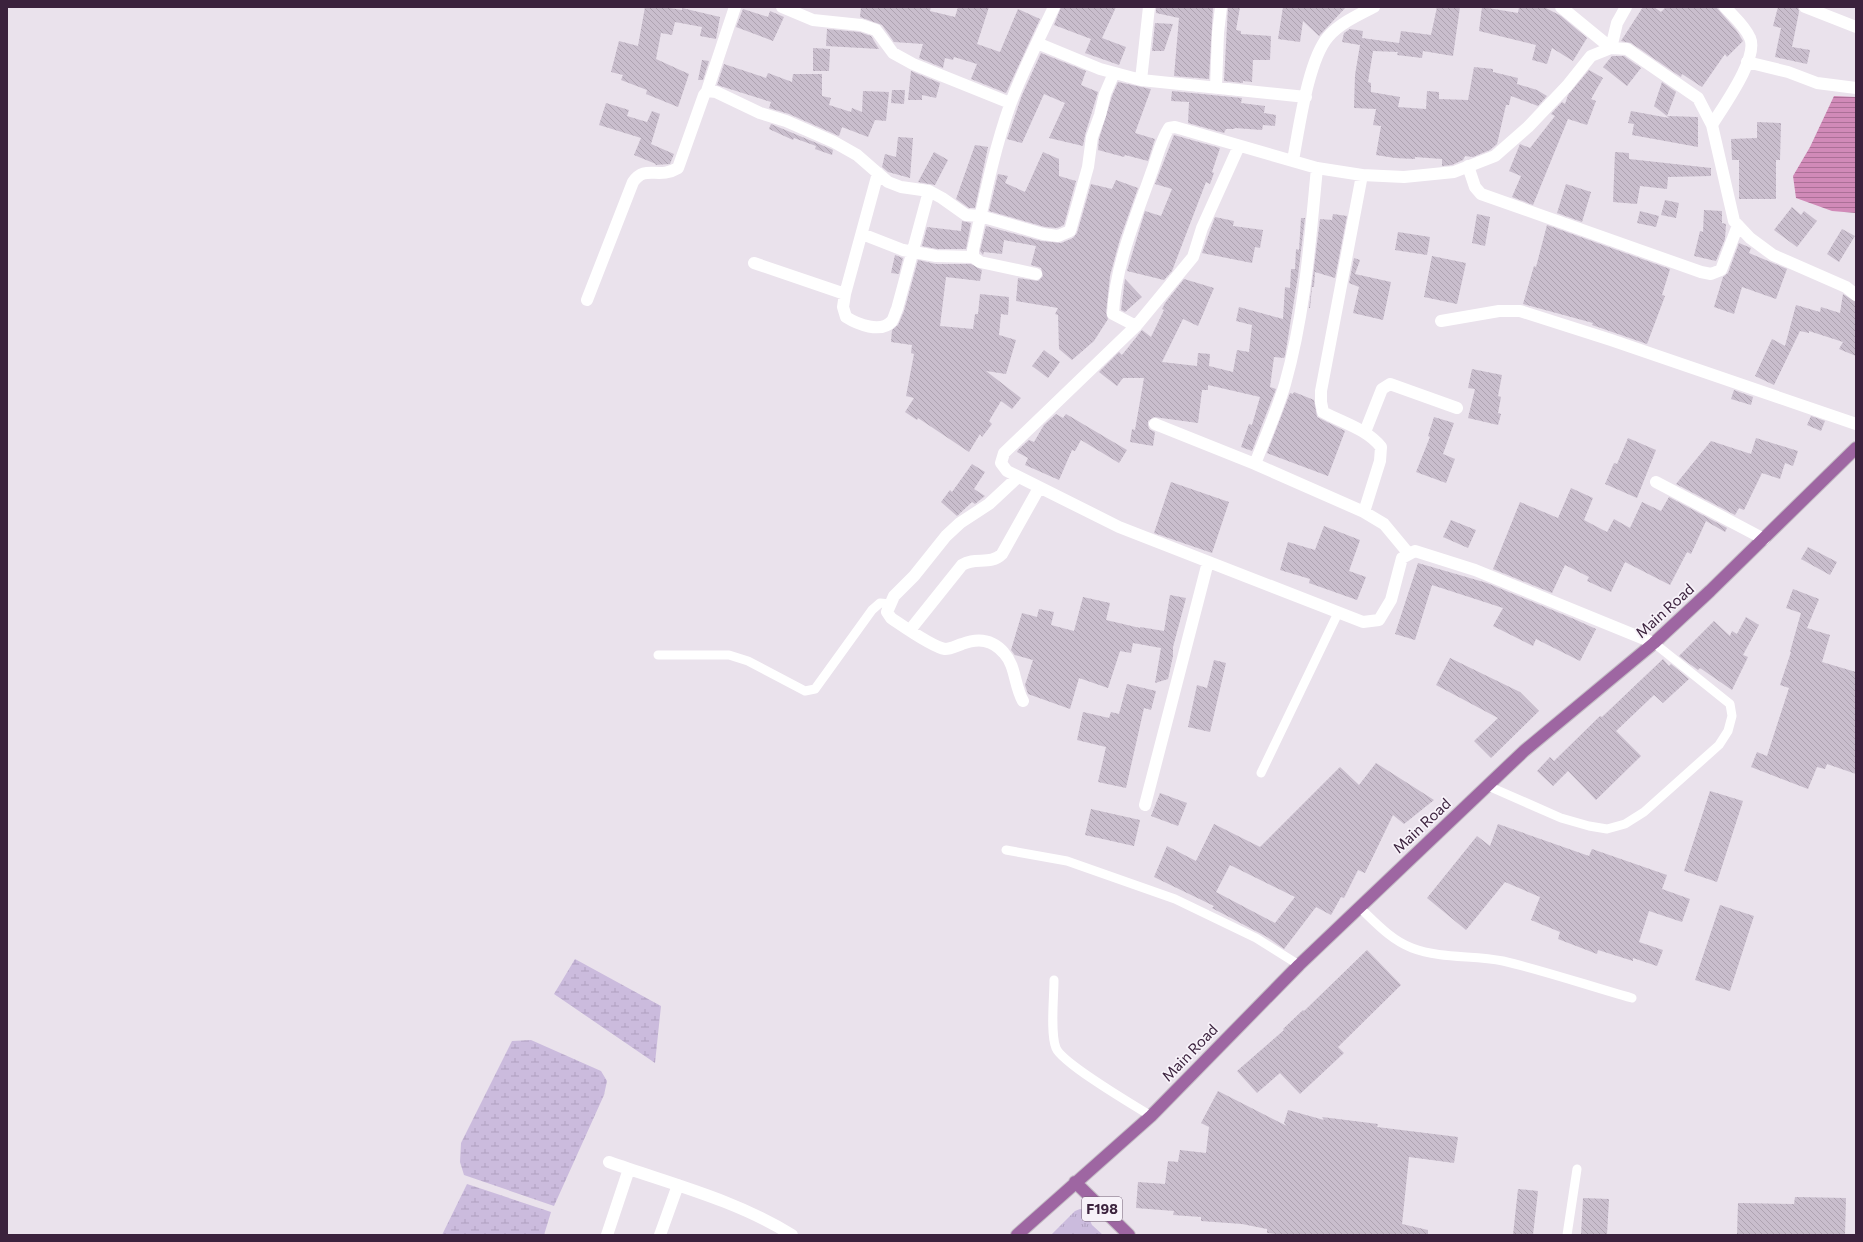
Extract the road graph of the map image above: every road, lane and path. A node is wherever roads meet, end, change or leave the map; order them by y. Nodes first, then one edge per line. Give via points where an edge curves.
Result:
1 (735, 7) edge
2 (782, 7) edge
3 (1054, 7) edge
4 (1149, 7) edge
5 (1221, 7) edge
6 (1374, 7) edge
7 (1561, 7) edge
8 (1626, 7) edge
9 (1725, 7) edge
10 (1805, 7) edge
11 (809, 13) edge
12 (1856, 27) edge
13 (1037, 43) junction
14 (1611, 48) junction
15 (1747, 62) junction
16 (1114, 72) junction
17 (1141, 80) junction
18 (1216, 87) junction
19 (1856, 88) edge
20 (707, 91) junction
21 (1306, 97) junction
22 (1010, 103) junction
23 (1712, 125) junction
24 (1239, 146) junction
25 (1293, 160) junction
26 (1468, 166) junction
27 (1317, 168) junction
28 (878, 173) junction
29 (1362, 175) junction
30 (929, 192) junction
31 (980, 216) junction
32 (1738, 225) junction
33 (862, 234) junction
34 (912, 252) junction
35 (973, 257) junction
36 (754, 263) dead end
37 (1036, 274) dead end
38 (845, 294) junction
39 (1856, 295) edge
40 (587, 300) dead end
41 (1441, 321) dead end
42 (1136, 326) junction
43 (1457, 408) dead end
44 (1155, 424) dead end
45 (1856, 424) edge
46 (1365, 432) junction
47 (1856, 448) edge
48 (1255, 464) junction
49 (1017, 478) junction
50 (1656, 482) dead end
51 (1039, 488) junction
52 (1364, 512) junction
53 (1764, 539) junction
54 (1409, 554) junction
55 (1208, 562) junction
56 (891, 604) junction
57 (1338, 613) junction
58 (910, 630) junction
59 (1654, 643) junction
60 (658, 654) dead end
61 (1023, 701) dead end
62 (1261, 773) dead end
63 (1488, 786) junction
64 (1145, 805) dead end
65 (1006, 850) dead end
66 (1359, 907) junction
67 (1299, 965) junction
68 (1054, 980) dead end
69 (1632, 998) dead end
70 (1150, 1116) junction
71 (610, 1162) dead end
72 (629, 1169) junction
73 (1577, 1169) dead end
74 (1075, 1182) junction
75 (678, 1185) junction
76 (607, 1235) edge
77 (660, 1235) edge
78 (792, 1235) edge
79 (1017, 1235) edge
80 (1129, 1235) edge
81 (1567, 1235) edge

1 - 20 street
2 - 11 street
3 - 13 street
4 - 17 street
5 - 18 street
6 - 21 street via 1348,21 1328,37 1315,61
7 - 14 street
8 - 14 street via 1617,23
9 - 15 street via 1745,29 1751,40 1752,48
10 - 12 street
11 - 22 street via 813,20 861,25 876,30 893,53 913,64
13 - 16 street
13 - 22 street
14 - 23 street via 1627,50 1698,98
14 - 26 street via 1591,56 1562,92 1495,156
15 - 19 street via 1788,72 1817,83
15 - 23 street via 1744,74
16 - 17 street
16 - 31 street via 1092,137 1088,167 1070,231 1058,236 1043,234
17 - 18 street
18 - 21 street
20 - 28 street via 716,92 760,113 786,121 834,142 857,155
20 - 40 street via 678,168 660,174 646,172 638,175 633,182
21 - 25 street
22 - 31 street via 995,151
23 - 32 street via 1734,221
24 - 25 street
24 - 42 street via 1202,228 1193,257
24 - 42 street via 1175,127 1167,130 1118,274 1114,298 1113,314
25 - 27 street
26 - 29 street via 1454,172 1404,176
26 - 32 street via 1475,187 1481,194 1701,272 1711,274 1721,270
27 - 29 street
27 - 48 street via 1300,317 1285,384
28 - 30 street via 888,182 901,187
28 - 33 street
29 - 46 street via 1322,383 1321,402 1323,412
30 - 31 street via 966,215
30 - 34 street
31 - 35 street
32 - 39 street via 1750,238 1773,254 1846,287
33 - 34 street
33 - 38 street
34 - 35 street
34 - 38 street via 897,310 892,321 885,326 875,327 853,321 846,316
35 - 37 street via 980,262
36 - 38 street
41 - 45 street via 1499,311 1520,311
42 - 49 street via 1004,453 1001,463
43 - 46 street via 1390,384 1382,389
44 - 48 street
46 - 52 street via 1381,447 1380,461
47 - 53 main road, Main Road
48 - 52 street
49 - 51 street
49 - 56 street via 989,504 960,523 946,536 914,576 894,596
50 - 53 street
51 - 55 street via 1119,527
51 - 58 street via 997,560 969,561 962,565
52 - 54 street via 1384,524
53 - 59 main road, Main Road
54 - 57 street via 1402,558 1391,600 1379,620 1363,622
54 - 59 street via 1414,551 1475,570
55 - 57 street
55 - 64 street
56 - 58 street via 887,612 891,618
56 - 60 lane via 880,603 872,610 815,689 805,691 748,661 729,655
57 - 62 lane
58 - 61 street via 945,649 974,640 986,640 994,644 1004,652 1012,664 1017,691
59 - 63 main road, Main Road via 1524,751
59 - 63 lane via 1730,704 1732,716 1728,731 1719,745 1644,812 1625,824 1608,829 1589,826 1562,818
63 - 66 main road, Main Road
65 - 67 lane via 1067,861 1175,899 1256,938
66 - 67 main road, Main Road
66 - 69 lane via 1392,938 1412,948 1435,954 1502,961
67 - 70 main road, Main Road
68 - 70 lane via 1056,1049 1076,1067
70 - 74 main road, Main Road
71 - 72 street
72 - 75 street
72 - 76 street
73 - 81 lane
74 - 79 main road, Main Road
74 - 80 main road, F198
75 - 77 street
75 - 78 street via 742,1208

